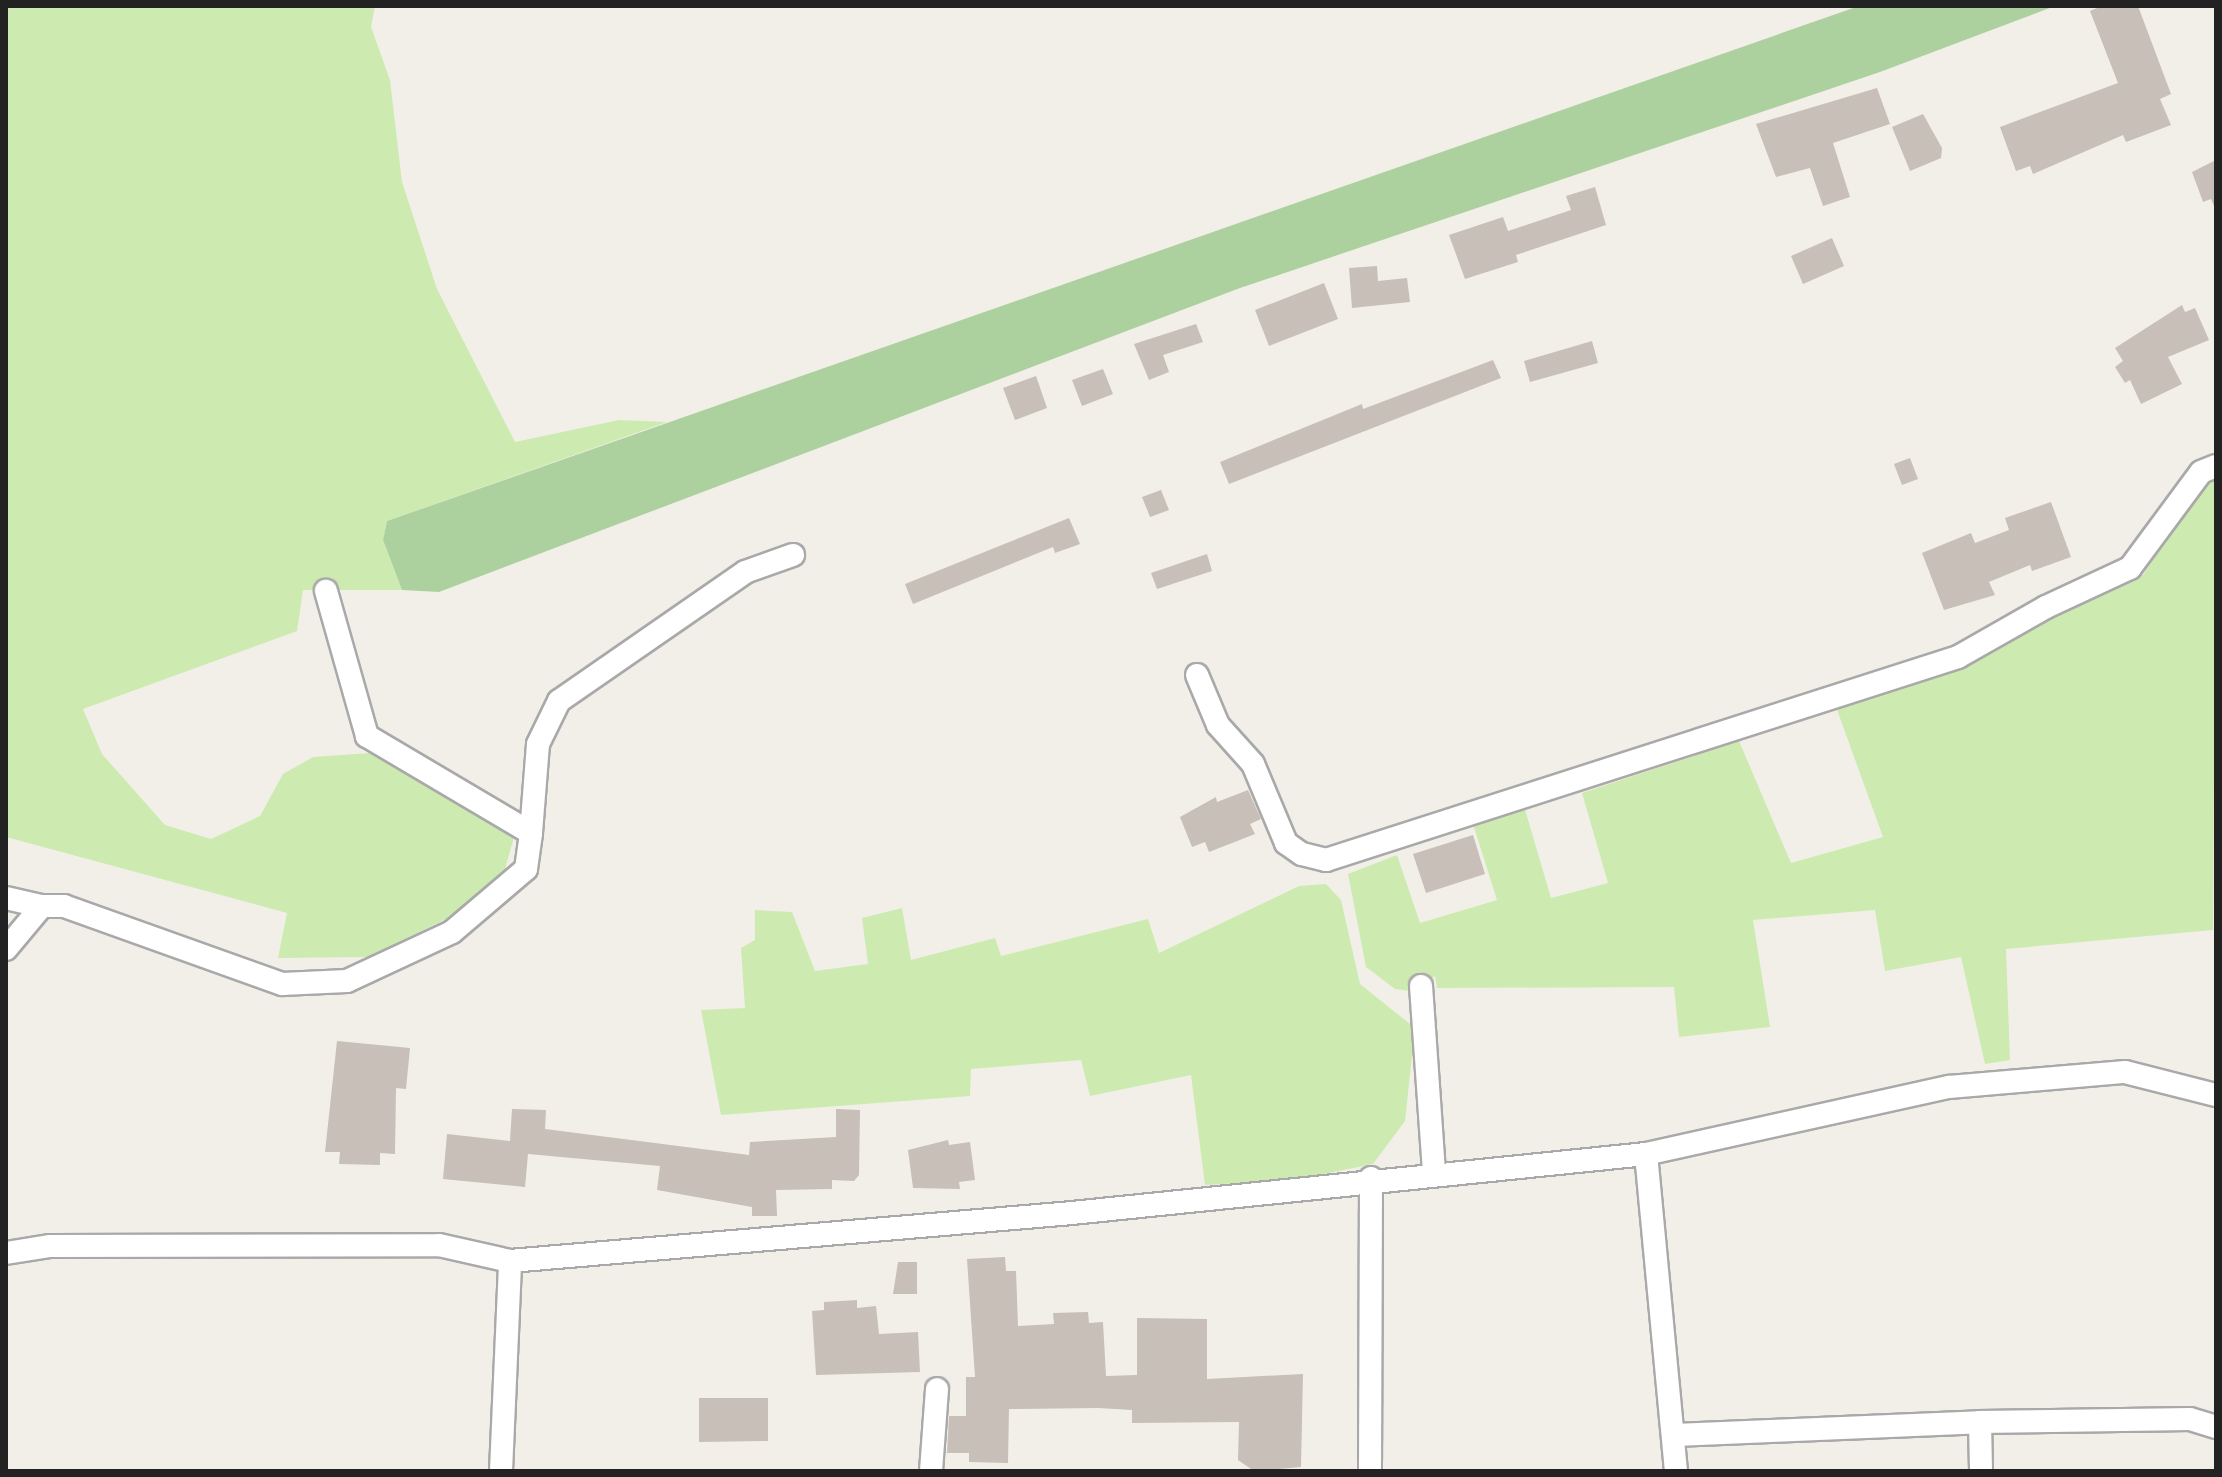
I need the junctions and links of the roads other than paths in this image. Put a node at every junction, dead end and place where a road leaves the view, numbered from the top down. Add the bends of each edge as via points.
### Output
1 (2216, 466) edge
2 (793, 555) dead end
3 (326, 591) dead end
4 (1197, 675) dead end
5 (531, 833) junction
6 (6, 898) edge
7 (42, 906) junction
8 (6, 949) edge
9 (1421, 986) dead end
10 (2216, 1095) edge
11 (1646, 1154) junction
12 (1434, 1172) junction
13 (1371, 1178) junction
14 (6, 1253) edge
15 (510, 1261) junction
16 (937, 1389) dead end
17 (1980, 1422) junction
18 (2216, 1427) edge
19 (1675, 1435) junction
20 (501, 1471) edge
21 (931, 1471) edge
22 (1370, 1471) edge
23 (1676, 1471) edge
24 (1981, 1471) edge

1 - 4 street via 2201,472 2130,568 1958,657 1326,860 1286,843 1253,764 1218,725
2 - 5 street via 745,572 559,701 538,744
3 - 5 street via 367,736
5 - 7 street via 526,869 452,932 347,981 282,984 64,906
6 - 7 street
7 - 8 street
9 - 12 street
10 - 11 street via 2125,1072 2056,1082 1949,1087
11 - 12 street
11 - 19 street
12 - 13 street
13 - 15 street via 1072,1213
13 - 22 street
14 - 15 street via 66,1245 407,1244 439,1245
15 - 20 street
16 - 21 street
17 - 18 street via 2190,1419
17 - 19 street
17 - 24 street
19 - 23 street

